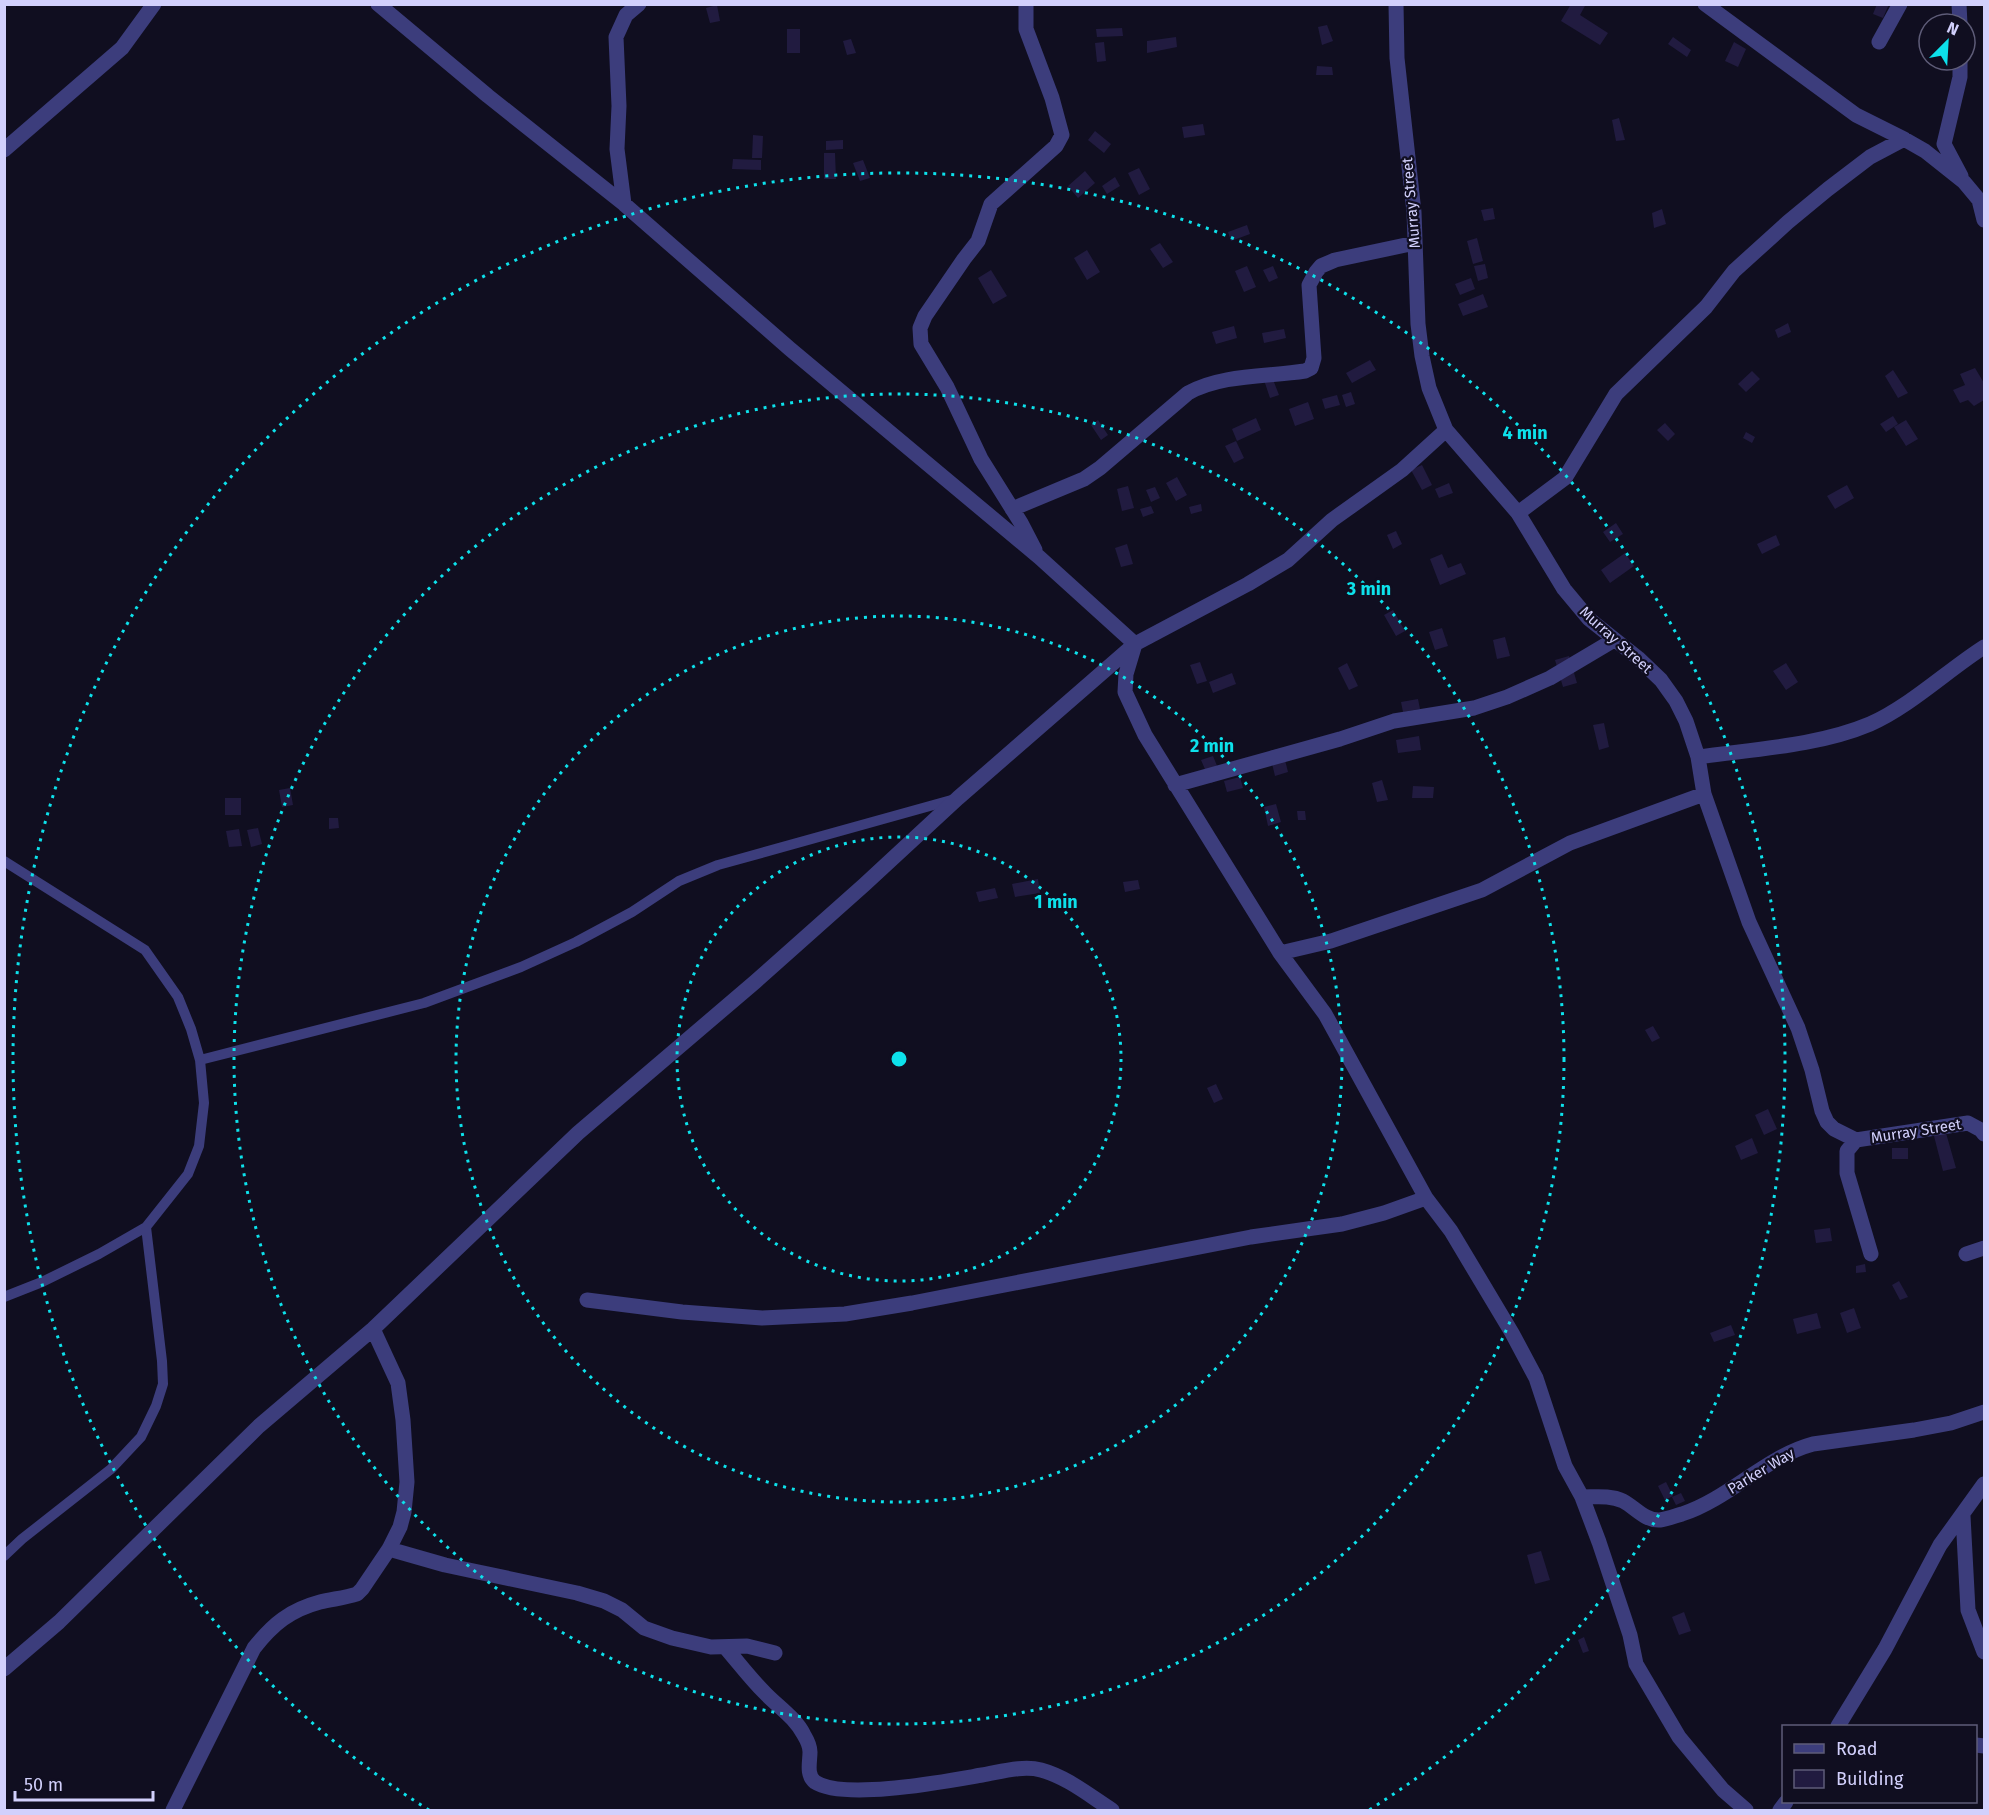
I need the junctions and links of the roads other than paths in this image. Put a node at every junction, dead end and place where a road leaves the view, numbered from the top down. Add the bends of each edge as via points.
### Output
1 (154, 4) edge
2 (378, 4) edge
3 (639, 4) edge
4 (1026, 4) edge
5 (1396, 4) edge
6 (1705, 4) edge
7 (1900, 4) edge
8 (1879, 42) dead end
9 (1960, 72) edge
10 (1904, 139) junction
11 (4, 150) edge
12 (1964, 182) junction
13 (624, 204) junction
14 (1984, 220) edge
15 (1416, 243) junction
16 (1446, 430) junction
17 (1012, 509) junction
18 (1518, 513) junction
19 (1039, 557) junction
20 (1614, 640) junction
21 (1135, 644) junction
22 (1984, 647) edge
23 (1698, 757) junction
24 (1175, 785) junction
25 (1704, 794) junction
26 (958, 798) junction
27 (4, 861) edge
28 (1280, 953) junction
29 (200, 1060) junction
30 (1984, 1134) edge
31 (1856, 1140) junction
32 (1426, 1198) junction
33 (146, 1227) junction
34 (1984, 1248) edge
35 (1871, 1254) dead end
36 (1966, 1254) dead end
37 (4, 1297) edge
38 (587, 1300) dead end
39 (373, 1329) junction
40 (1984, 1412) edge
41 (1984, 1484) edge
42 (1582, 1497) junction
43 (1963, 1516) junction
44 (389, 1549) junction
45 (4, 1556) edge
46 (725, 1647) junction
47 (1984, 1652) edge
48 (775, 1653) dead end
49 (4, 1669) edge
50 (1839, 1725) edge
51 (173, 1810) edge
52 (1112, 1810) edge
53 (1746, 1810) edge

1 - 11 street via 122,48
2 - 13 street
3 - 13 street via 626,15 616,37 617,150
4 - 17 street via 1026,29 1062,135 1056,146 991,204 978,242 920,328 921,344
5 - 15 street, Murray Street via 1397,57
6 - 10 street via 1856,115
7 - 8 street
9 - 12 street via 1944,144
10 - 12 street
10 - 18 street via 1862,163 1734,271 1706,307 1616,394 1565,478
12 - 14 street via 1979,200
13 - 19 street
15 - 16 street, Murray Street via 1422,356 1429,388
15 - 17 street via 1321,266 1309,285 1314,358 1305,372 1200,386 1100,468
16 - 18 street, Murray Street
16 - 21 street via 1288,560
17 - 19 street
18 - 20 street, Murray Street via 1564,589 1589,619
19 - 21 street
20 - 23 street, Murray Street via 1661,680 1686,721
20 - 24 street via 1550,678 1474,708 1394,721
21 - 24 street via 1125,692 1144,735
21 - 26 street
22 - 23 street via 1872,723 1818,740
23 - 25 street, Murray Street
24 - 28 street
25 - 28 street via 1570,843 1482,890 1331,941
25 - 31 street, Murray Street via 1749,922 1798,1028 1827,1122
26 - 29 lane via 718,865 679,881 576,942 424,1003
26 - 39 street via 755,982 578,1133
27 - 29 lane via 145,950 178,998
28 - 32 street via 1325,1014
29 - 33 lane via 204,1103 200,1146 188,1174
30 - 31 street, Murray Street via 1968,1123
31 - 35 street via 1847,1151 1846,1173
32 - 38 street via 1342,1224 1251,1237 845,1314 762,1318
32 - 42 street via 1456,1240 1536,1378 1565,1466
33 - 37 lane via 99,1254
33 - 45 lane via 162,1361 163,1384 156,1406 141,1437 111,1469
34 - 36 street
39 - 44 street via 398,1383 406,1453 404,1512
39 - 49 street via 259,1426 59,1622
40 - 42 street, Parker Way via 1951,1423 1799,1448 1707,1503 1666,1519 1651,1519 1622,1500
41 - 43 street
42 - 53 street via 1630,1635 1636,1664 1679,1737 1723,1790
43 - 47 street via 1968,1610
43 - 50 street via 1940,1545 1885,1649
44 - 46 street via 577,1593 622,1610 658,1634
44 - 51 street via 357,1594 303,1608 281,1619 267,1632 249,1658
46 - 48 street via 747,1646
46 - 52 street via 804,1734 810,1750 809,1772 812,1780 822,1785 888,1788 1039,1769 1058,1776

